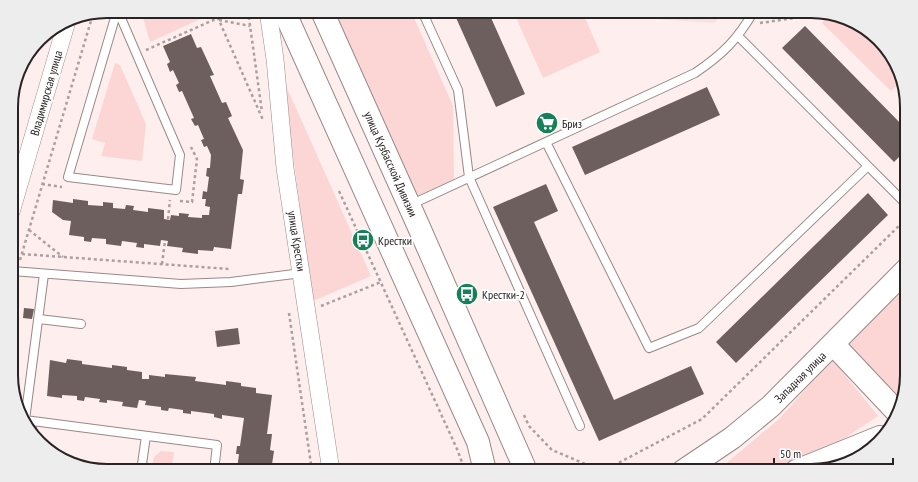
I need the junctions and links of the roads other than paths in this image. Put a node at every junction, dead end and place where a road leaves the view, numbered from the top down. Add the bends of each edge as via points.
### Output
1 (115, 18) edge
2 (120, 18) edge
3 (269, 18) edge
4 (287, 18) edge
5 (325, 18) edge
6 (425, 18) edge
7 (750, 18) edge
8 (64, 29) edge
9 (738, 36) junction
10 (546, 142) junction
11 (868, 166) junction
12 (469, 177) junction
13 (18, 191) edge
14 (900, 199) edge
15 (409, 205) junction
16 (18, 272) edge
17 (302, 273) junction
18 (44, 274) junction
19 (900, 276) edge
20 (38, 318) junction
21 (81, 324) dead end
22 (833, 344) junction
23 (893, 408) edge
24 (27, 413) edge
25 (32, 421) edge
26 (580, 426) dead end
27 (146, 436) junction
28 (872, 440) edge
29 (142, 464) edge
30 (215, 464) edge
31 (331, 464) edge
32 (483, 464) edge
33 (523, 464) edge
34 (693, 464) edge
35 (813, 464) edge

1 - 2 lane via 68,177 176,190 180,155
3 - 17 street, улица Крестки via 285,168
4 - 32 street via 478,442
5 - 15 street, улица Кузбасской Дивизии
6 - 12 lane via 458,90
7 - 9 lane
8 - 13 street, Владимирская улица
9 - 10 lane via 716,59 695,73
9 - 11 lane
10 - 11 lane via 649,348 699,328
10 - 12 lane
11 - 14 lane
12 - 15 lane
12 - 26 lane
15 - 33 street, улица Кузбасской Дивизии
16 - 18 lane
17 - 18 lane via 231,282 181,284
17 - 31 street, улица Крестки
18 - 20 lane
19 - 22 street, Западная улица
20 - 21 lane
20 - 24 lane
22 - 23 street
22 - 34 street, Западная улица via 771,406 732,438
25 - 27 lane
27 - 29 lane
27 - 30 lane via 218,445
28 - 35 street

